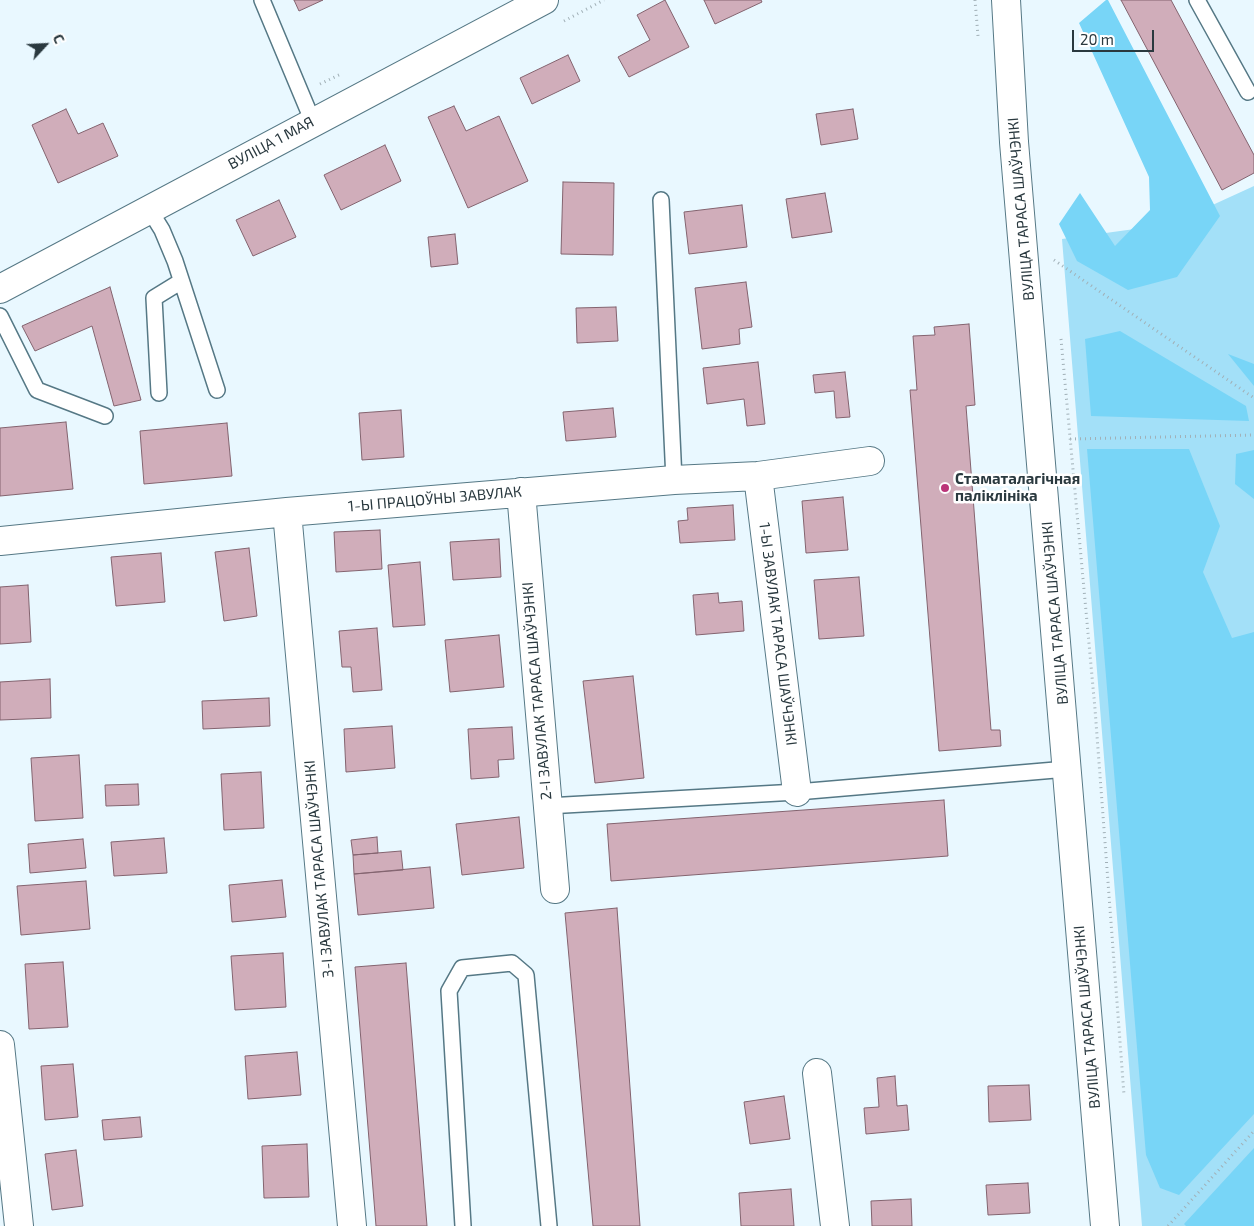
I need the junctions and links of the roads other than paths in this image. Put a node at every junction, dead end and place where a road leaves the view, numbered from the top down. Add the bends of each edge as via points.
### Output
1 (262, 0) edge
2 (544, 0) edge
3 (1006, 0) edge
4 (1197, 0) edge
5 (1248, 92) dead end
6 (313, 122) junction
7 (661, 200) dead end
8 (149, 208) junction
9 (180, 282) junction
10 (0, 289) edge
11 (0, 316) edge
12 (217, 390) dead end
13 (159, 393) dead end
14 (105, 416) dead end
15 (870, 461) dead end
16 (758, 476) junction
17 (674, 480) junction
18 (521, 492) junction
19 (287, 512) junction
20 (0, 541) edge
21 (1067, 769) junction
22 (797, 792) junction
23 (547, 806) junction
24 (555, 889) dead end
25 (0, 1046) edge
26 (817, 1073) dead end
27 (19, 1226) edge
28 (352, 1226) edge
29 (463, 1226) edge
30 (550, 1226) edge
31 (835, 1226) edge
32 (1104, 1226) edge

1 - 6 lane
2 - 6 street, ВУЛІЦА 1 МАЯ
3 - 21 street, ВУЛІЦА ТАРАСА ШАЎЧЭНКІ via 1014,142
4 - 5 lane
6 - 8 street, ВУЛІЦА 1 МАЯ
7 - 17 lane
8 - 9 lane via 175,261
8 - 10 street, ВУЛІЦА 1 МАЯ
9 - 12 lane
9 - 13 lane via 154,298
11 - 14 lane via 37,390
15 - 16 street, 1-Ы ПРАЦОЎНЫ ЗАВУЛАК
16 - 17 street, 1-Ы ПРАЦОЎНЫ ЗАВУЛАК
16 - 22 street, 1-Ы ЗАВУЛАК ТАРАСА ШАЎЧЭНКІ
17 - 18 street, 1-Ы ПРАЦОЎНЫ ЗАВУЛАК
18 - 19 street, 1-Ы ПРАЦОЎНЫ ЗАВУЛАК
18 - 23 street, 2-І ЗАВУЛАК ТАРАСА ШАЎЧЭНКІ
19 - 20 street, 1-Ы ПРАЦОЎНЫ ЗАВУЛАК
19 - 28 street, 3-І ЗАВУЛАК ТАРАСА ШАЎЧЭНКІ
21 - 22 lane
21 - 32 street, ВУЛІЦА ТАРАСА ШАЎЧЭНКІ
22 - 23 lane
23 - 24 street, 2-І ЗАВУЛАК ТАРАСА ШАЎЧЭНКІ
25 - 27 street
26 - 31 street
29 - 30 lane via 449,991 462,968 512,963 526,975

